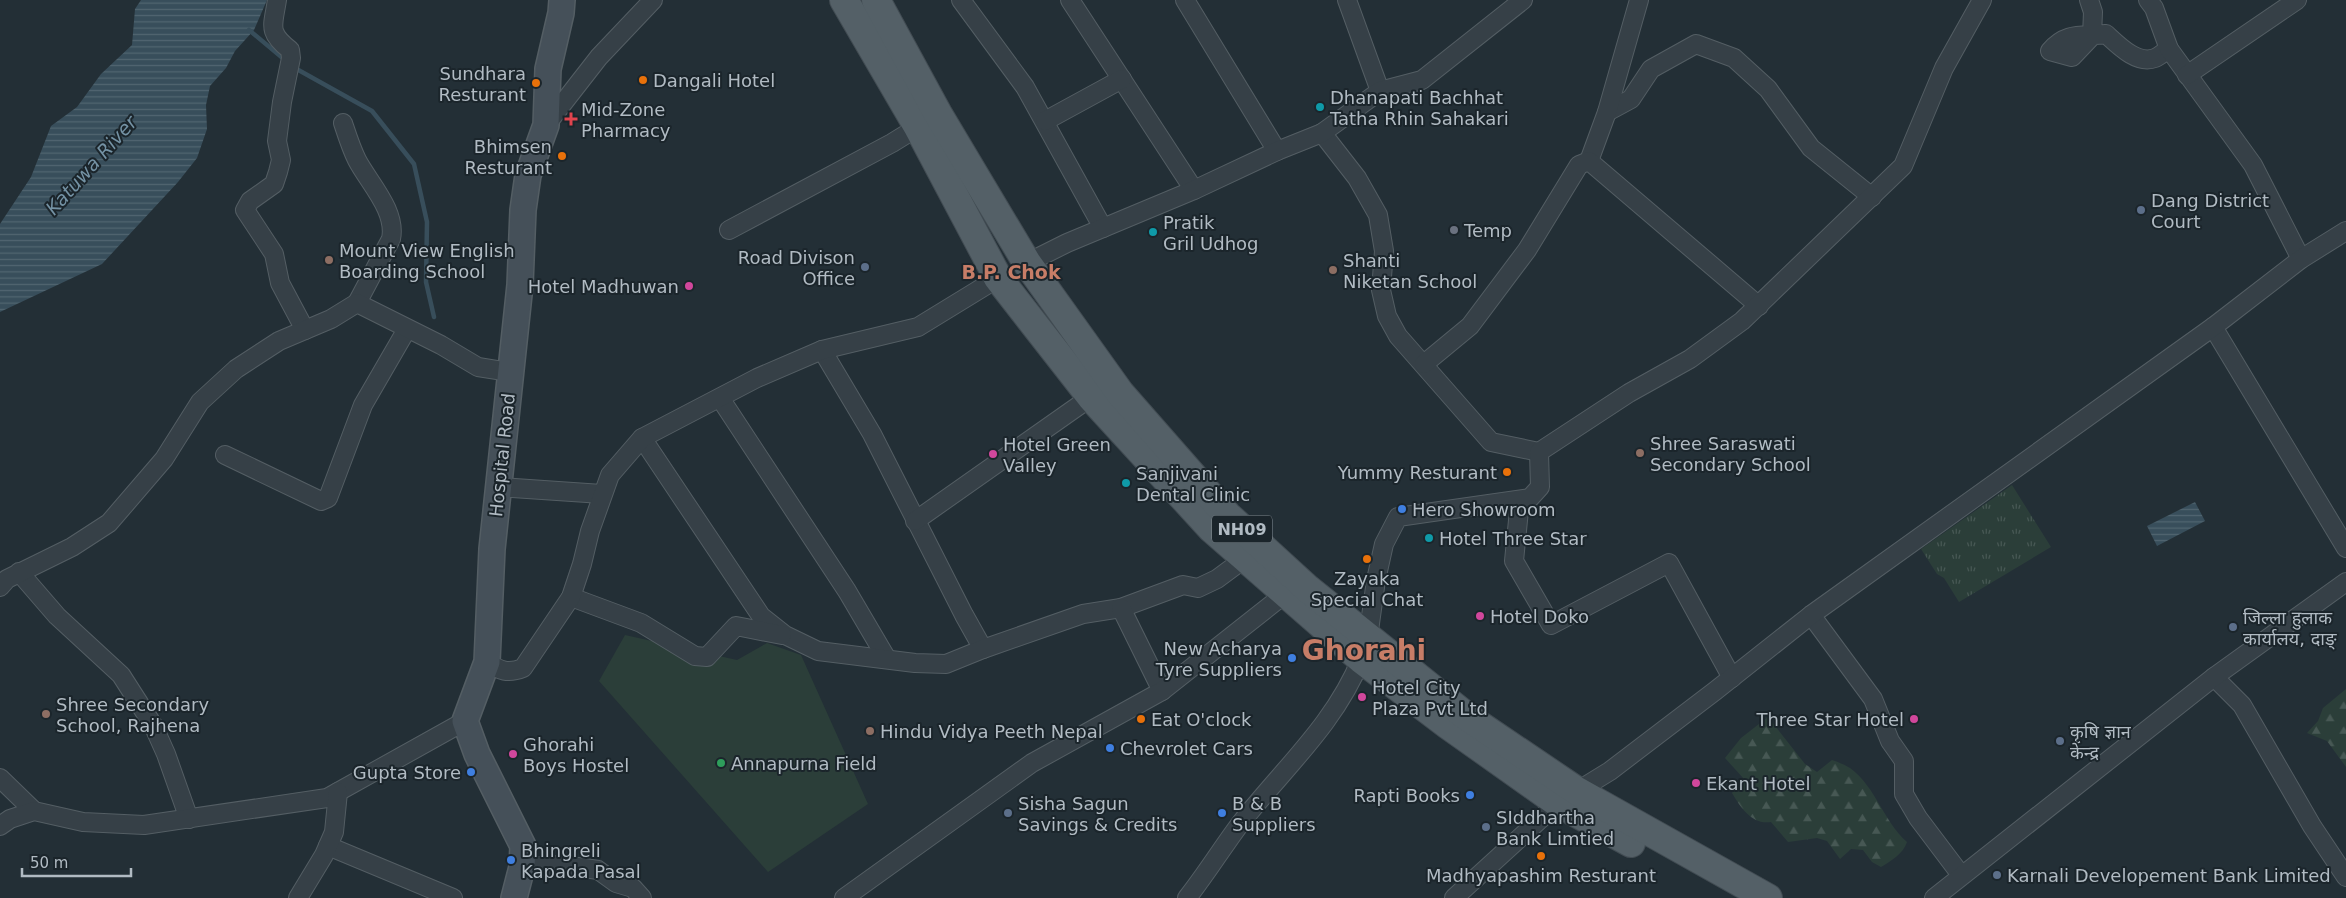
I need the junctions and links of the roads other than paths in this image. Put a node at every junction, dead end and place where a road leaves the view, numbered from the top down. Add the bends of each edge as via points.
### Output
1 (276, 0) edge
2 (562, 0) edge
3 (653, 0) edge
4 (844, 0) edge
5 (876, 0) edge
6 (961, 0) edge
7 (1070, 0) edge
8 (1184, 0) edge
9 (1347, 0) edge
10 (1638, 0) edge
11 (1982, 0) edge
12 (2089, 0) edge
13 (2297, 0) edge
14 (1514, 2) edge
15 (2154, 3) edge
16 (2169, 49) junction
17 (2187, 75) junction
18 (1122, 79) junction
19 (1380, 91) junction
20 (1607, 112) junction
21 (928, 120) junction
22 (1045, 122) junction
23 (343, 123) dead end
24 (546, 125) junction
25 (1322, 134) junction
26 (1276, 150) junction
27 (1589, 161) junction
28 (1194, 190) junction
29 (1872, 197) junction
30 (1103, 228) junction
31 (729, 230) dead end
32 (2346, 231) edge
33 (2301, 259) junction
34 (1027, 263) junction
35 (999, 279) junction
36 (357, 303) junction
37 (1759, 306) junction
38 (2213, 327) junction
39 (407, 329) junction
40 (305, 330) junction
41 (822, 350) junction
42 (1424, 364) junction
43 (510, 372) junction
44 (1091, 397) junction
45 (720, 398) junction
46 (642, 438) junction
47 (1539, 452) junction
48 (226, 455) dead end
49 (499, 487) junction
50 (602, 494) junction
51 (1520, 500) junction
52 (915, 521) junction
53 (2346, 548) edge
54 (1244, 559) junction
55 (6, 577) edge
56 (2346, 582) edge
57 (1284, 594) junction
58 (570, 596) junction
59 (1121, 608) junction
60 (1811, 614) junction
61 (785, 635) junction
62 (983, 648) junction
63 (1364, 648) junction
64 (887, 659) junction
65 (487, 662) junction
66 (2214, 677) junction
67 (1732, 678) junction
68 (1162, 691) junction
69 (465, 721) junction
70 (0, 778) edge
71 (333, 795) junction
72 (1568, 797) junction
73 (34, 811) junction
74 (189, 819) junction
75 (0, 826) edge
76 (326, 850) junction
77 (522, 867) junction
78 (1961, 875) junction
79 (2346, 877) edge
80 (298, 898) edge
81 (453, 898) edge
82 (514, 898) edge
83 (642, 898) edge
84 (844, 898) edge
85 (1187, 898) edge
86 (1454, 898) edge
87 (1731, 898) edge
88 (1768, 898) edge
89 (1934, 898) edge

1 - 40 street via 273,31 276,39 290,50 291,58 277,141 281,160 274,184 250,201 245,210 274,254 280,283
2 - 24 street, Hospital Road via 548,69
3 - 24 street via 599,57
4 - 21 main road, NH09
5 - 21 main road, NH09
6 - 22 street via 1025,87
7 - 18 street
8 - 26 street
9 - 19 street
10 - 20 street
11 - 29 street via 1944,68 1903,166
12 - 16 street via 2092,36 2106,34 2125,51 2140,57 2154,58
13 - 17 street
14 - 19 street via 1422,80
15 - 16 street
16 - 17 street
17 - 33 street via 2253,165
18 - 22 street
18 - 28 street
19 - 25 street
20 - 27 street
20 - 29 street via 1631,100 1651,69 1696,44 1734,58 1768,89 1810,148
21 - 31 street via 892,143
21 - 34 main road, NH09
21 - 35 main road, NH09
22 - 30 street
23 - 36 street via 356,158 382,201 393,230
24 - 43 street, Hospital Road via 528,175
25 - 26 street
25 - 42 street via 1357,178 1378,215 1384,251 1380,290 1387,316 1398,336
26 - 28 street
27 - 37 street
27 - 42 street via 1578,165 1527,250 1470,326
28 - 30 street
29 - 37 street
30 - 34 street
32 - 33 street
33 - 38 street
34 - 35 main road
34 - 63 main road, NH09 via 1120,393 1227,515 1308,589
35 - 41 street via 918,328
35 - 44 main road, NH09
36 - 39 street
36 - 40 street
37 - 47 street via 1690,359 1629,393
38 - 53 street
38 - 60 street
39 - 43 street via 478,367
39 - 48 street via 364,405 328,498 321,501
40 - 55 street via 280,341 236,369 200,402 164,459 109,523 72,546
41 - 45 street
41 - 52 street via 872,434
42 - 47 street via 1492,442
43 - 49 street, Hospital Road
44 - 52 street
44 - 54 main road, NH09 via 1212,529
45 - 46 street
45 - 64 street via 847,590
46 - 50 street via 610,475
46 - 61 street via 762,616
47 - 51 street via 1540,488 1530,498
49 - 50 street
49 - 65 street, Hospital Road via 492,549
50 - 58 street
51 - 63 street via 1398,517 1384,544
51 - 67 street via 1514,561 1551,625 1669,563
52 - 62 street
54 - 57 main road, NH09
54 - 59 street via 1217,579 1198,588 1183,585
55 - 74 street via 58,616 121,675 153,725
56 - 66 street
57 - 63 main road, NH09
57 - 68 street
58 - 61 street via 641,623 695,656 707,657 736,626
58 - 65 street via 523,668 512,673 500,671
59 - 62 street via 1083,614
59 - 68 street
60 - 67 street
60 - 78 street via 1873,699 1890,741 1904,761 1904,794
61 - 64 street via 818,651
62 - 64 street via 946,664
63 - 72 main road, NH09 via 1448,725
63 - 85 street via 1351,684 1308,746 1240,824
65 - 69 street, Hospital Road
66 - 78 street
66 - 79 street via 2242,705 2312,826
67 - 72 street via 1610,771
68 - 84 street via 1032,763
69 - 71 street
69 - 77 street via 477,754 523,846
70 - 73 street
71 - 74 street
71 - 76 street via 334,832
72 - 86 street
72 - 87 main road, NH09
72 - 88 main road, NH09
73 - 74 street via 100,823 144,825
73 - 75 street
76 - 80 street
76 - 81 street
77 - 82 street
77 - 83 street via 564,865 598,870 616,883 633,888
78 - 89 street

